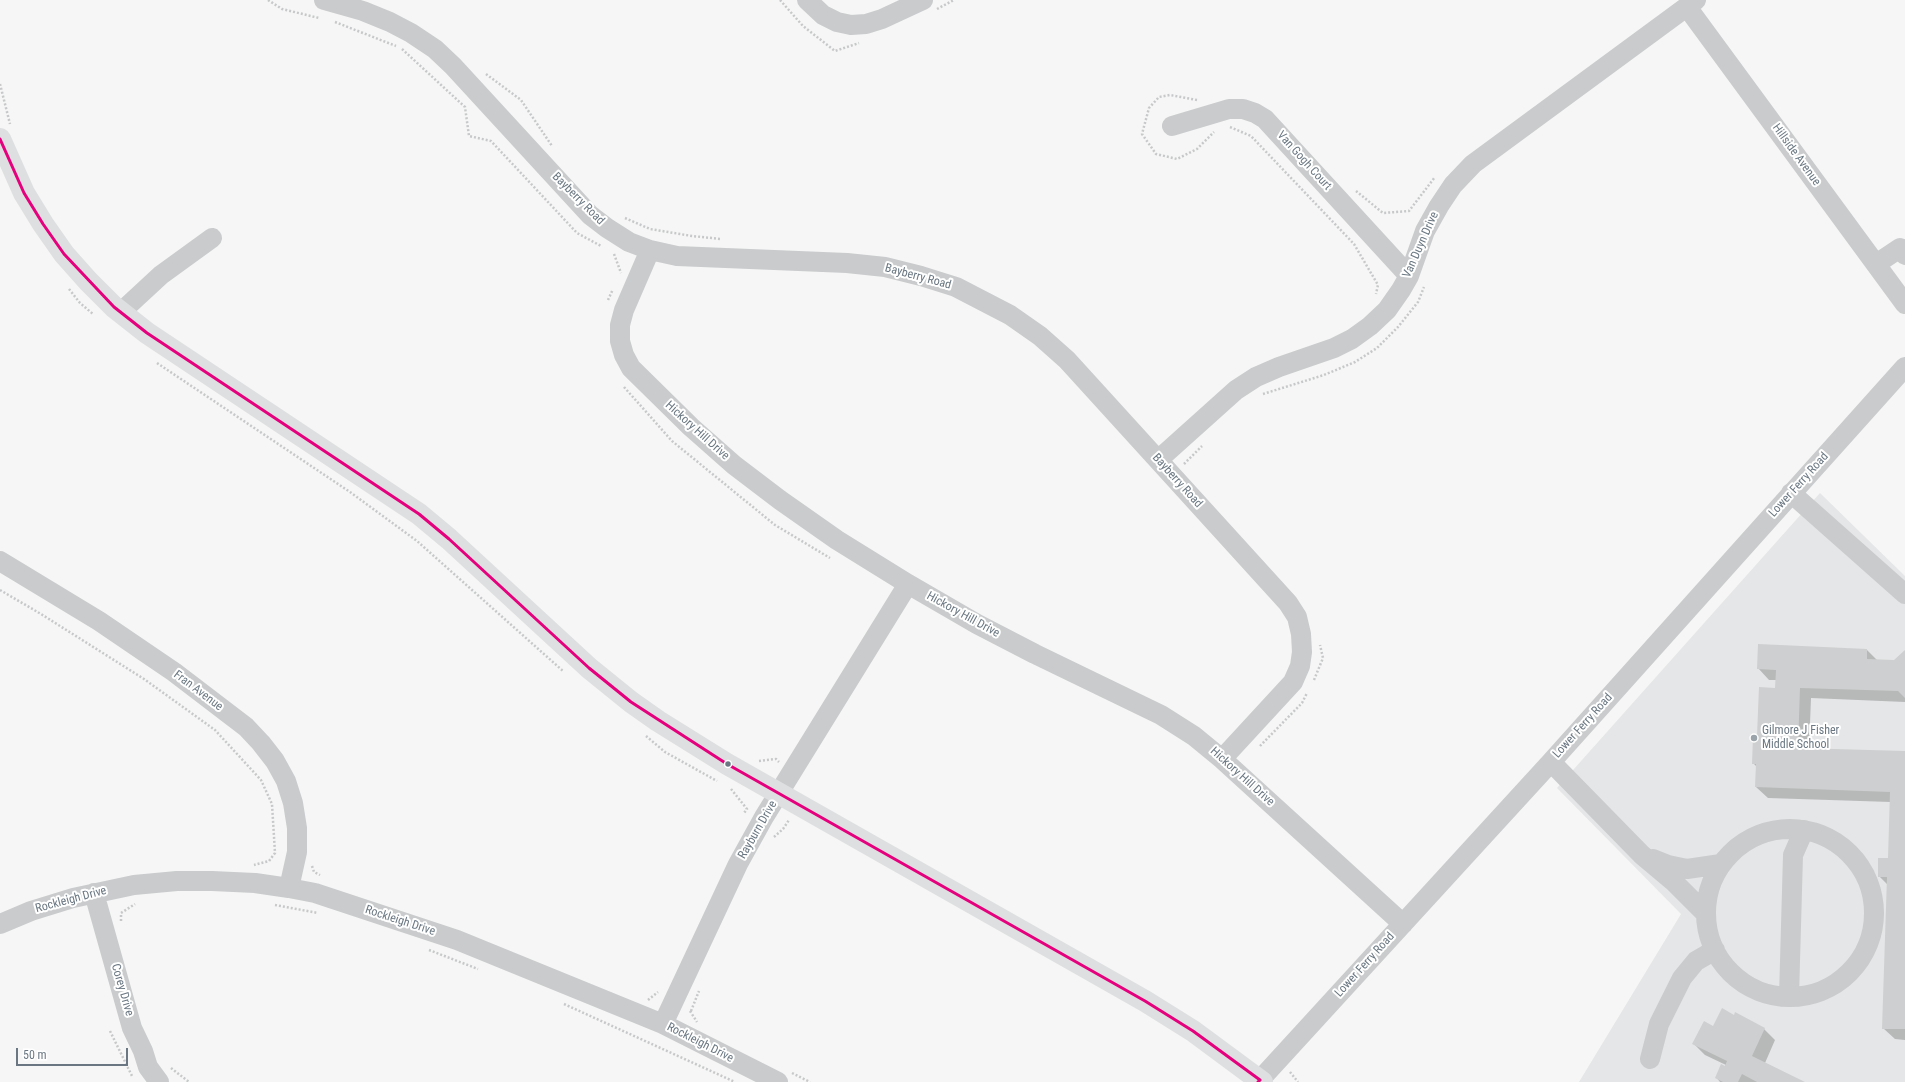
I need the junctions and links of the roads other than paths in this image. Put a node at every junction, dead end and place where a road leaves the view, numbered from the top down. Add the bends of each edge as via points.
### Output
1 (807, 0) edge
2 (923, 0) edge
3 (1691, 3) edge
4 (323, 9) edge
5 (1172, 126) dead end
6 (0, 139) edge
7 (212, 238) dead end
8 (650, 250) junction
9 (1905, 256) edge
10 (1876, 264) junction
11 (1417, 281) junction
12 (1905, 304) edge
13 (121, 312) junction
14 (1905, 367) edge
15 (1158, 460) junction
16 (1791, 494) junction
17 (0, 561) edge
18 (908, 584) junction
19 (1905, 594) edge
20 (1222, 759) junction
21 (1551, 762) junction
22 (779, 793) junction
23 (1804, 830) junction
24 (1642, 855) junction
25 (1721, 864) junction
26 (289, 888) junction
27 (94, 892) junction
28 (1706, 914) junction
29 (0, 924) edge
30 (1403, 924) junction
31 (1715, 950) junction
32 (1790, 997) junction
33 (663, 1024) junction
34 (1650, 1058) dead end
35 (1260, 1081) edge
36 (159, 1082) edge
37 (778, 1082) edge

1 - 2 street via 823,15 837,22 852,25 882,19
3 - 10 street, Hillside Avenue
3 - 11 street, Van Duyn Drive via 1473,164 1453,185 1425,231
4 - 8 street, Bayberry Road via 364,11 411,33 435,50 453,66 590,215 629,242
5 - 11 street, Van Gogh Court via 1229,109 1243,109 1265,119
6 - 13 main road via 24,193 43,224 64,254
7 - 13 street via 161,275
8 - 15 street, Bayberry Road via 677,256 885,267 956,288 1010,315 1040,336 1067,360
8 - 18 street, Hickory Hill Drive via 620,325 622,348 631,368 734,465 837,540
9 - 10 street via 1900,248
10 - 12 street, Hillside Avenue
11 - 15 street, Van Duyn Drive via 1370,326 1352,339 1334,348 1278,367 1236,390
13 - 22 main road via 147,333 418,514 449,539 589,668 631,702 727,764
14 - 16 street, Lower Ferry Road
15 - 20 street, Bayberry Road via 1288,603 1301,634 1300,666 1293,682
16 - 19 street
16 - 21 street, Lower Ferry Road
17 - 26 street, Fran Avenue via 99,621 174,672 246,727 262,743 275,761 293,803 297,852
18 - 20 street, Hickory Hill Drive via 977,624 1161,715 1194,736
18 - 22 street, Rayburn Drive
20 - 30 street, Hickory Hill Drive
21 - 24 street
21 - 30 street, Lower Ferry Road
22 - 33 street, Rayburn Drive via 738,864
22 - 35 main road via 1145,1001 1193,1031
23 - 25 street via 1781,829 1758,835 1737,847
23 - 32 street via 1793,855
23 - 32 street via 1828,838 1848,852 1864,872 1872,896 1874,921 1868,945 1851,971 1837,983 1814,994
24 - 25 street via 1668,866 1687,869
24 - 28 street
25 - 28 street via 1710,888
26 - 27 street, Rockleigh Drive via 255,883 177,881
26 - 33 street, Rockleigh Drive via 315,893 458,940
27 - 29 street, Rockleigh Drive via 31,911
27 - 36 street, Corey Drive via 132,1028 148,1067
28 - 31 street via 1708,932
30 - 35 street, Lower Ferry Road
31 - 32 street via 1725,966 1754,989 1771,995
31 - 34 street via 1696,961 1682,978 1659,1024
33 - 37 street, Rockleigh Drive

